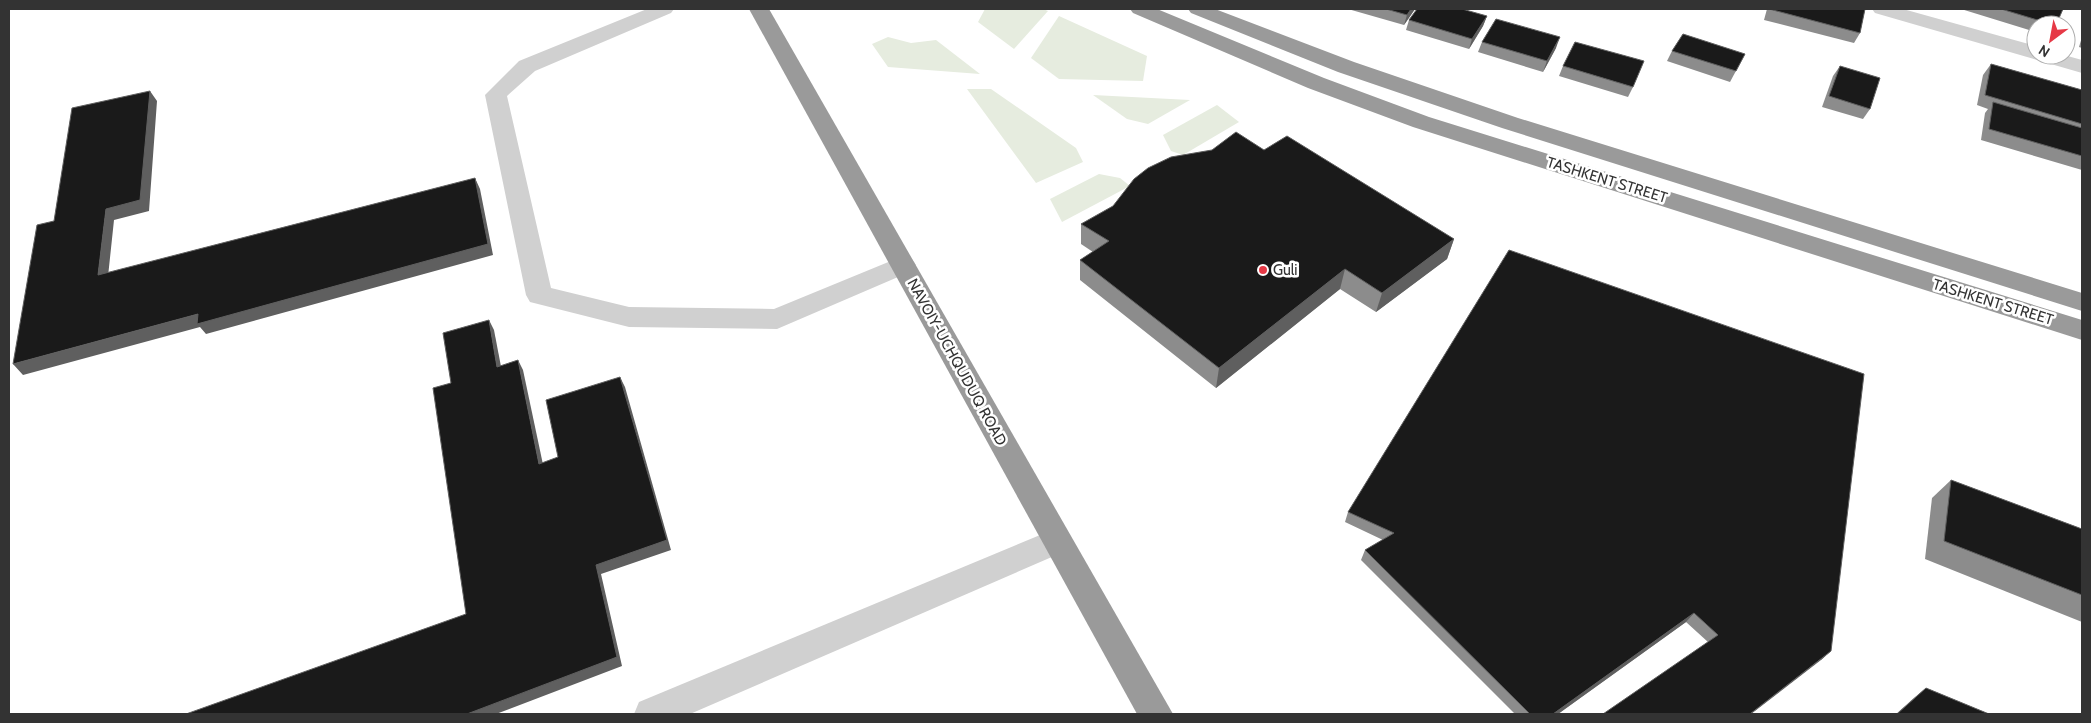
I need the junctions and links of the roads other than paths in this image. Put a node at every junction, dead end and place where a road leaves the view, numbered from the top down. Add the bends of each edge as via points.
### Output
1 (664, 9) edge
2 (759, 9) edge
3 (1140, 9) edge
4 (1198, 9) edge
5 (1882, 9) edge
6 (2026, 50) edge
7 (904, 265) junction
8 (2082, 302) edge
9 (2082, 330) edge
10 (1057, 541) junction
11 (651, 714) edge
12 (1156, 714) edge

1 - 7 street via 527,66 496,94 540,295 629,317 777,319
2 - 7 highway, NAVOIY-UCHQUDUQ ROAD
3 - 9 highway, TASHKENT STREET via 1316,83 1421,122
4 - 8 highway, TASHKENT STREET via 1346,67 1510,123
5 - 6 street
7 - 10 highway, NAVOIY-UCHQUDUQ ROAD
10 - 11 street
10 - 12 highway, NAVOIY-UCHQUDUQ ROAD

